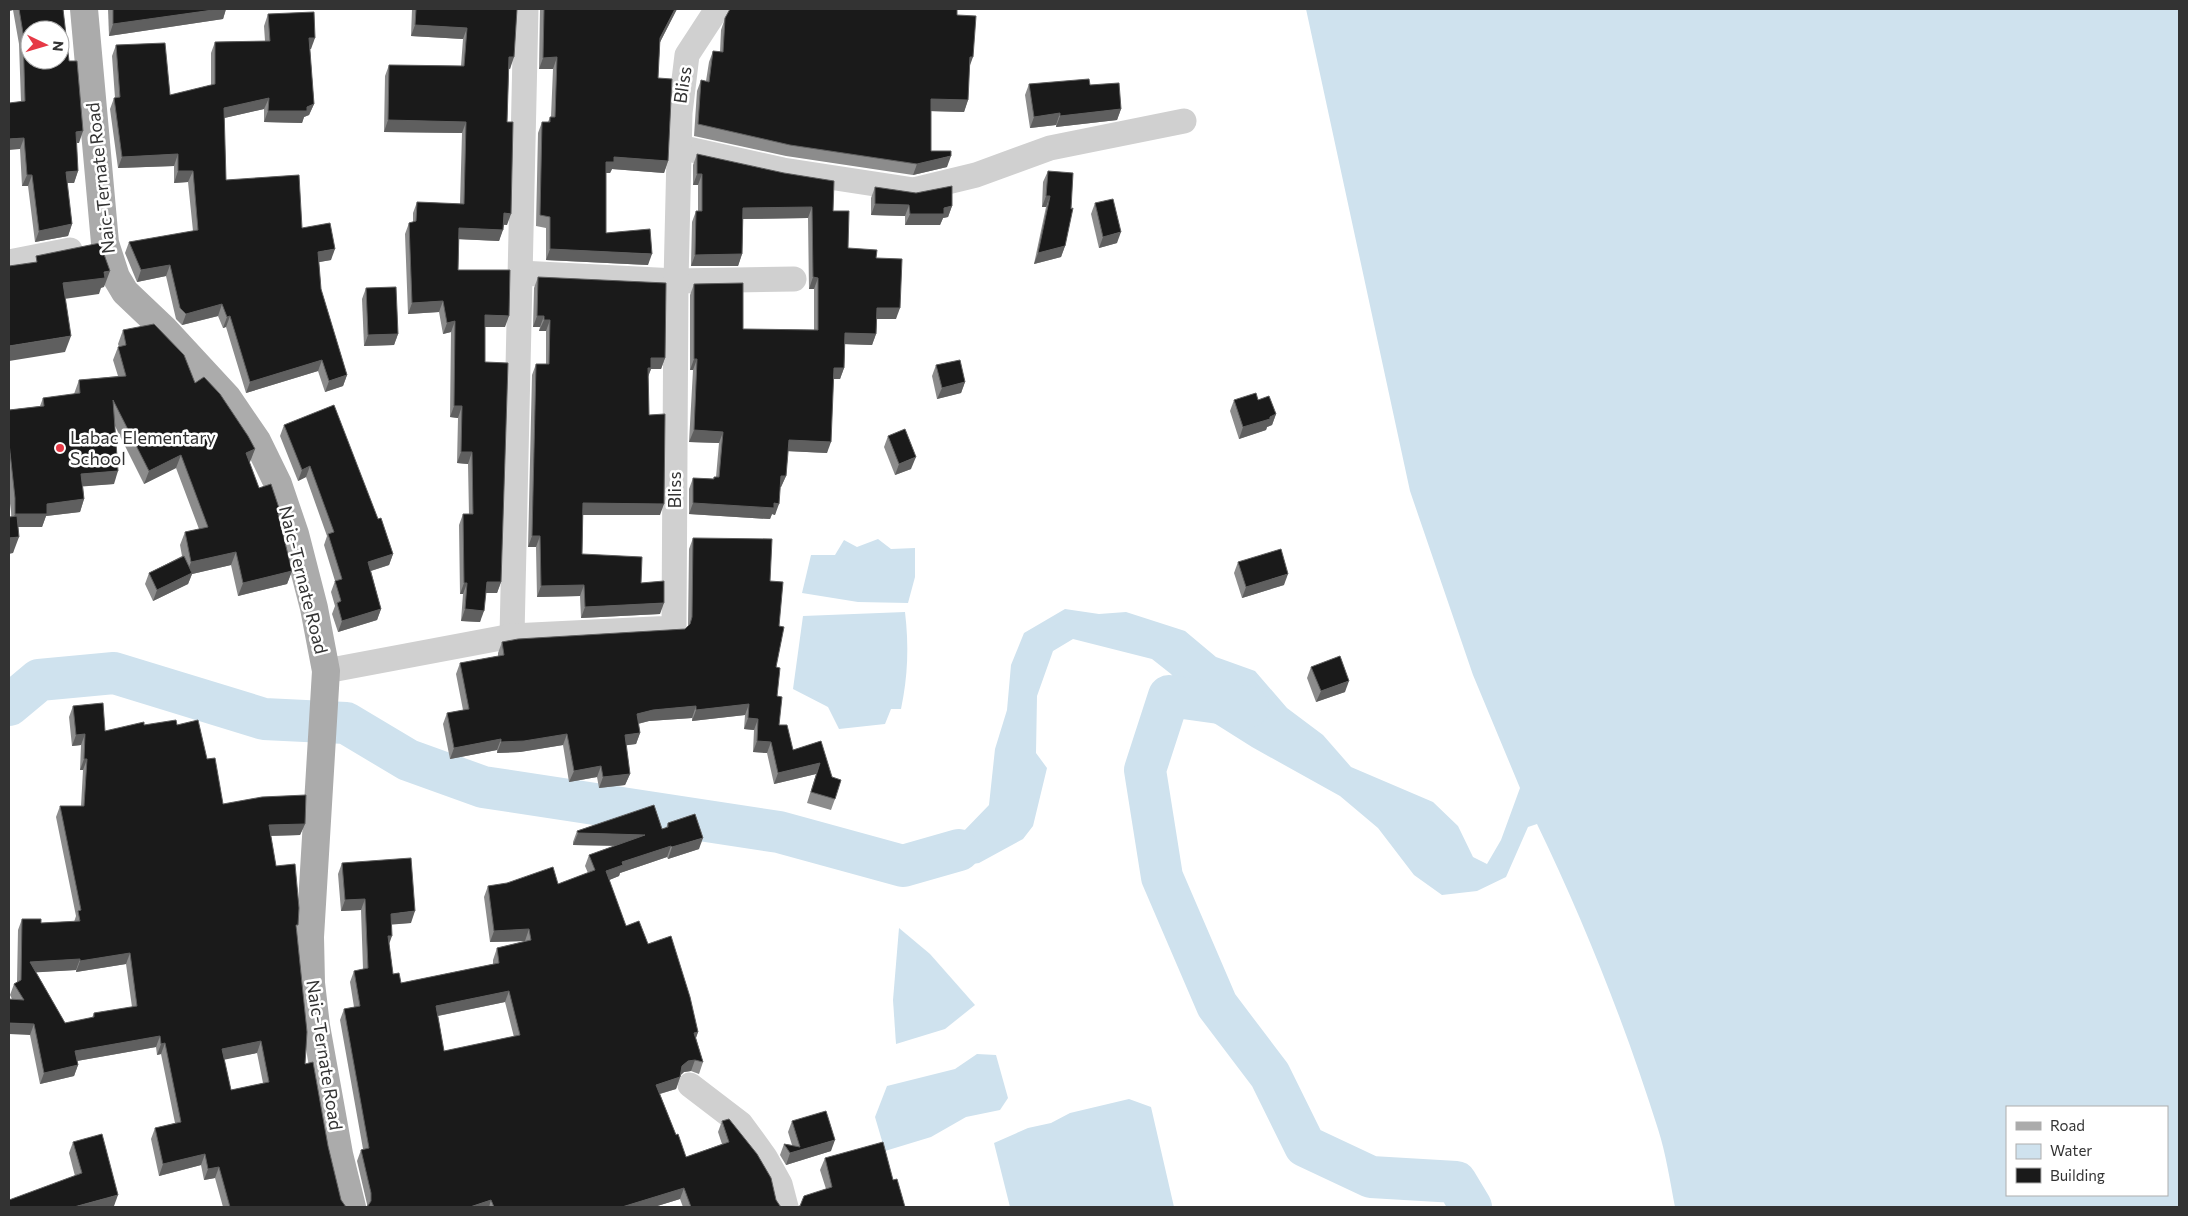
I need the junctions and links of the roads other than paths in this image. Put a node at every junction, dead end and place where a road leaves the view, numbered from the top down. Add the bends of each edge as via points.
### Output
1 (84, 9) edge
2 (526, 9) edge
3 (718, 9) edge
4 (1184, 121) dead end
5 (679, 147) junction
6 (105, 243) junction
7 (9, 262) edge
8 (520, 273) junction
9 (794, 279) dead end
10 (676, 281) junction
11 (512, 636) junction
12 (326, 671) junction
13 (690, 1085) dead end
14 (352, 1207) edge
15 (786, 1207) edge

1 - 6 main road, Naic-Ternate Road
2 - 8 street
3 - 5 street, Bliss via 687,55
4 - 5 street via 1050,148 976,175 914,190 783,170
5 - 10 street, Bliss
6 - 7 street
6 - 12 main road, Naic-Ternate Road via 116,277 125,292 227,397 257,441 278,484 295,534
8 - 10 street
8 - 11 street
9 - 10 street
10 - 11 street, Bliss via 674,628
11 - 12 street, Bliss
12 - 14 main road, Naic-Ternate Road via 310,937 312,983 316,1026
13 - 15 street via 741,1124 780,1184

